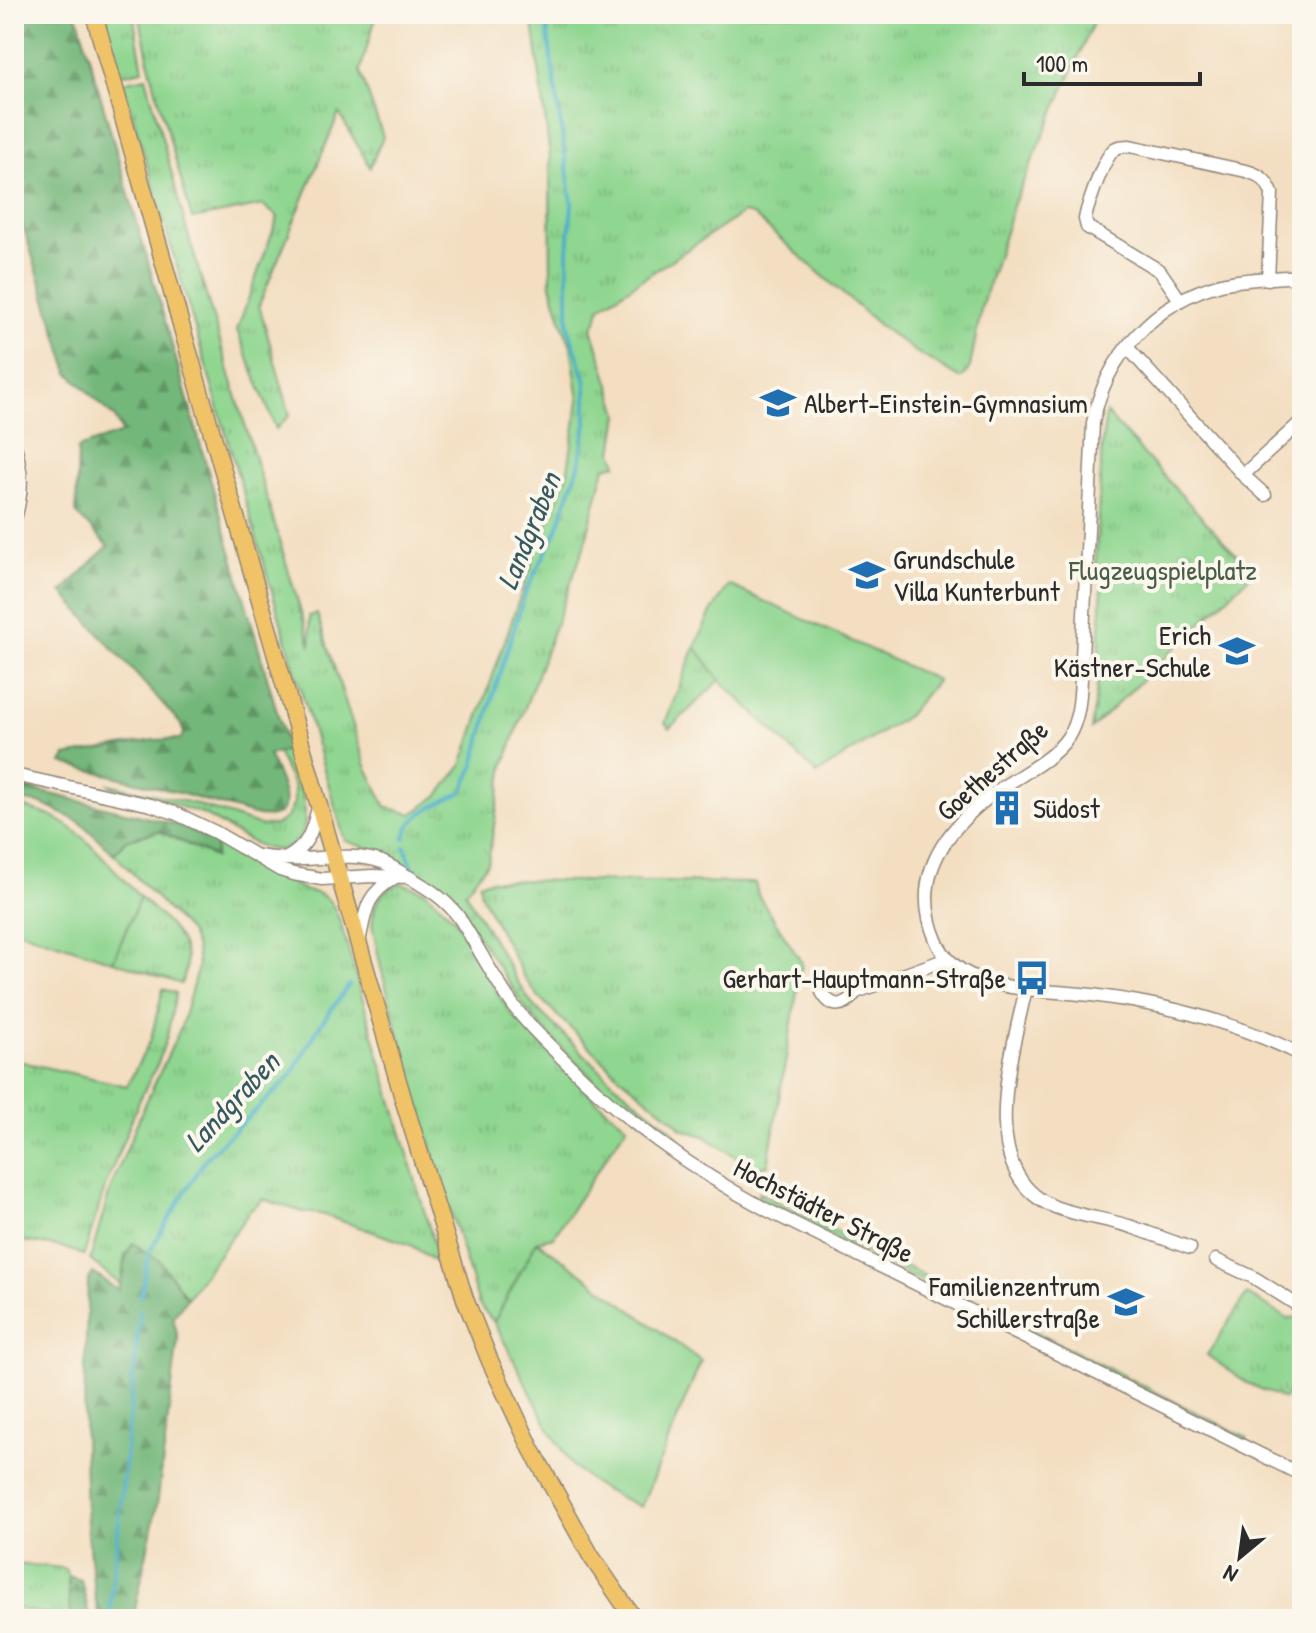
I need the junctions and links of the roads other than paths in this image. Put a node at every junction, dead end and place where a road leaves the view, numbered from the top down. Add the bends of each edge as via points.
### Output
1 (94, 14) edge
2 (1302, 276) edge
3 (1268, 279) junction
4 (1180, 300) junction
5 (1127, 347) junction
6 (1302, 421) edge
7 (14, 442) edge
8 (1243, 475) junction
9 (1265, 495) dead end
10 (14, 523) edge
11 (14, 775) edge
12 (319, 805) junction
13 (258, 856) junction
14 (334, 856) junction
15 (286, 859) junction
16 (409, 877) junction
17 (394, 878) junction
18 (340, 879) junction
19 (359, 942) junction
20 (947, 959) junction
21 (1026, 988) junction
22 (856, 992) dead end
23 (1302, 1055) edge
24 (1190, 1248) dead end
25 (1216, 1260) dead end
26 (1302, 1308) edge
27 (1302, 1475) edge
28 (634, 1619) edge

1 - 12 main road
2 - 3 street, Goethestraße
3 - 4 street, Goethestraße via 1222,284
3 - 4 street via 1272,193 1267,181 1246,171 1120,146 1108,157 1097,184 1087,227 1160,271
4 - 5 street, Goethestraße via 1147,323
5 - 8 street
5 - 20 street, Goethestraße via 1103,388 1093,423 1077,715 1057,749 973,812 938,852 925,898 931,929
6 - 8 street
7 - 10 street via 22,482
8 - 9 street
11 - 13 street via 151,805
12 - 14 main road
12 - 15 street via 304,846
13 - 15 street, Hochstädter Straße
13 - 18 street via 293,874
14 - 15 street, Hochstädter Straße
14 - 16 street, Hochstädter Straße via 379,861
14 - 18 main road
16 - 17 street
16 - 27 street, Hochstädter Straße via 448,904 508,998 546,1042 602,1097 690,1165 767,1210
17 - 18 street
17 - 19 street via 371,896
18 - 19 main road
19 - 28 main road via 447,1244 490,1361 561,1505
20 - 21 street via 986,981
20 - 22 street
21 - 23 street via 1187,1013
21 - 24 street via 1005,1112 1012,1163 1023,1183 1055,1207
25 - 26 street

